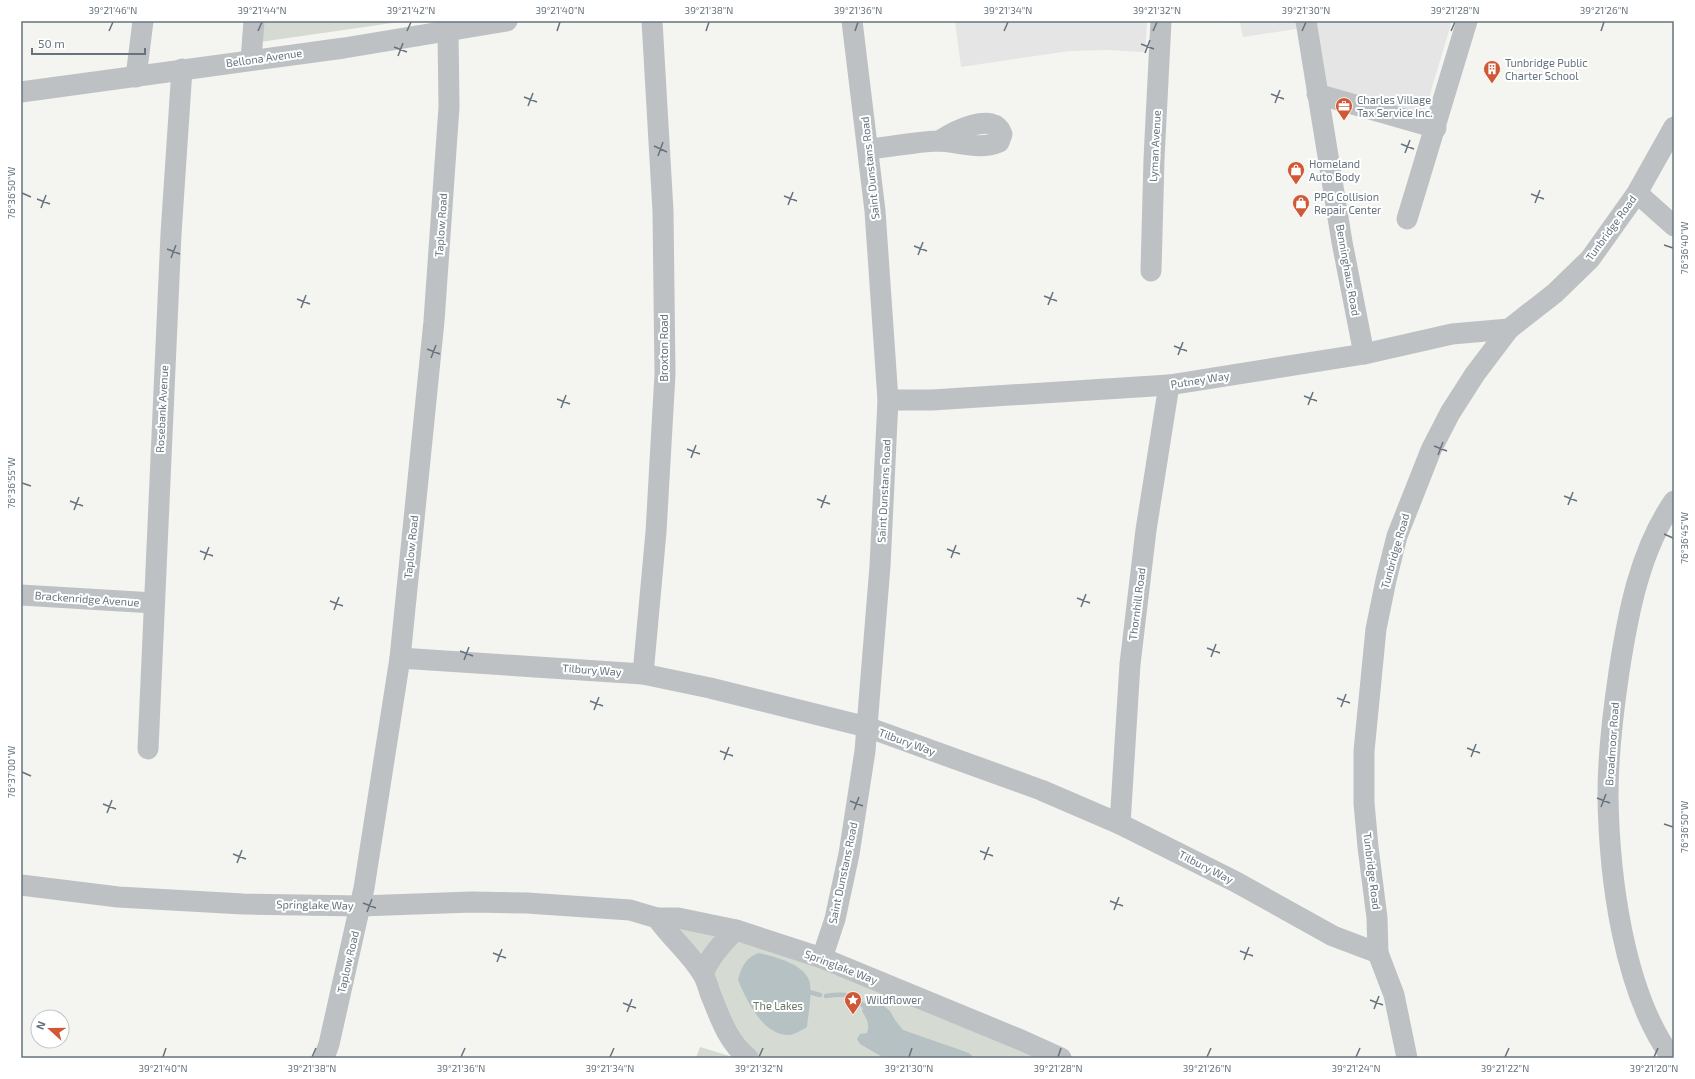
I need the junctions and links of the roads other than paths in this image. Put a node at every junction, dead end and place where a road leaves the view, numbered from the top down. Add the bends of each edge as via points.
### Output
1 (143, 21) edge
2 (254, 21) edge
3 (507, 21) edge
4 (652, 21) edge
5 (852, 21) edge
6 (1161, 21) edge
7 (1306, 21) edge
8 (1467, 21) edge
9 (448, 30) junction
10 (252, 60) junction
11 (182, 70) junction
12 (136, 77) junction
13 (21, 92) edge
14 (1317, 94) junction
15 (1436, 128) junction
16 (1674, 128) edge
17 (939, 141) dead end
18 (869, 150) junction
19 (1637, 193) junction
20 (1407, 219) dead end
21 (1674, 226) edge
22 (1151, 271) dead end
23 (1509, 329) junction
24 (1364, 354) junction
25 (1168, 385) junction
26 (888, 400) junction
27 (1674, 501) edge
28 (21, 595) edge
29 (154, 603) junction
30 (400, 658) junction
31 (643, 674) junction
32 (867, 727) junction
33 (148, 748) dead end
34 (1120, 824) junction
35 (21, 885) edge
36 (360, 906) junction
37 (657, 918) junction
38 (736, 930) junction
39 (1378, 953) junction
40 (822, 958) junction
41 (703, 974) junction
42 (728, 1036) junction
43 (324, 1058) edge
44 (725, 1058) edge
45 (748, 1058) edge
46 (1061, 1058) edge
47 (1407, 1058) edge
48 (1672, 1058) edge

1 - 12 street
2 - 10 street
3 - 9 street, Bellona Avenue
4 - 31 street, Broxton Road via 663,211 665,374 656,532
5 - 18 street, Saint Dunstans Road
6 - 22 street, Lyman Avenue
7 - 14 street, Benninghaus Road
8 - 15 street
9 - 10 street, Bellona Avenue via 344,48
9 - 30 street, Taplow Road via 449,107 434,321
10 - 11 street, Bellona Avenue
11 - 12 street, Bellona Avenue
11 - 29 street, Rosebank Avenue via 171,234
12 - 13 street, Bellona Avenue
14 - 15 street
14 - 24 street, Benninghaus Road
15 - 20 street
16 - 19 street, Tunbridge Road
17 - 18 street
18 - 26 street, Saint Dunstans Road
19 - 21 street
19 - 23 street, Tunbridge Road via 1590,258 1555,293
23 - 24 street, Putney Way via 1452,334
23 - 39 street, Tunbridge Road via 1475,374 1430,450 1397,536 1386,580 1376,629 1364,751 1364,803 1377,918
24 - 25 street, Putney Way
25 - 26 street, Putney Way via 932,400
25 - 34 street, Thornhill Road via 1146,530 1130,664
26 - 32 street, Saint Dunstans Road via 880,566
27 - 48 street, Broadmoor Road via 1662,518 1635,588 1624,638 1612,717 1608,794 1615,880 1630,964 1657,1035
28 - 29 street, Brackenridge Avenue
29 - 33 street, Rosebank Avenue
30 - 31 street, Tilbury Way
30 - 36 street, Taplow Road
31 - 32 street, Tilbury Way
32 - 34 street, Tilbury Way via 1041,790
32 - 40 street, Saint Dunstans Road via 866,751 849,854
34 - 39 street, Tilbury Way via 1236,882 1333,936
35 - 36 street, Springlake Way via 132,898
36 - 37 street, Springlake Way via 527,903 630,910
36 - 43 street, Taplow Road
37 - 38 street, Springlake Way via 678,918
37 - 41 street
38 - 40 street, Springlake Way
38 - 41 street via 717,950
39 - 47 street, Tunbridge Road via 1394,995
40 - 46 street, Springlake Way
41 - 42 street
42 - 44 street
42 - 45 street

